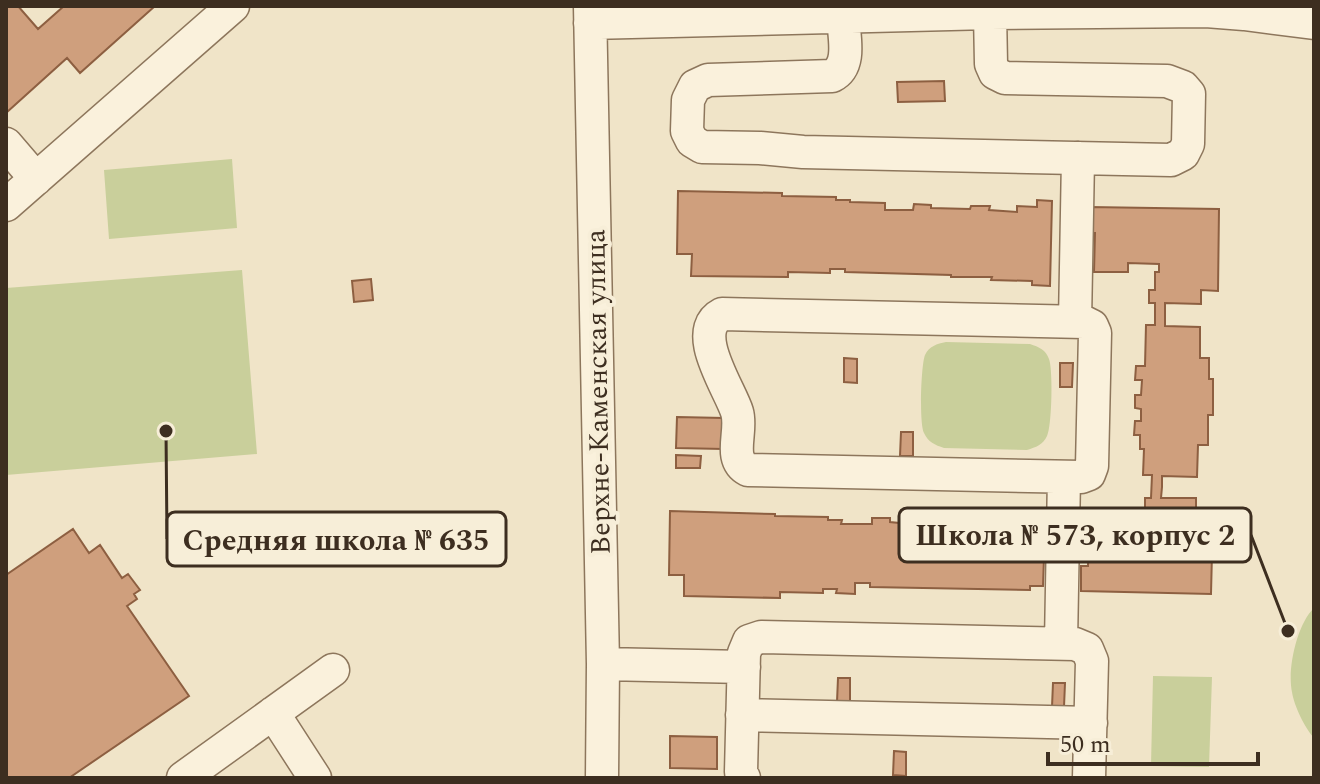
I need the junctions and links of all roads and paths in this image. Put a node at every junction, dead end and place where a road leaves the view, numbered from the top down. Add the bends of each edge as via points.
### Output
1 (233, 6) edge
2 (1206, 8) edge
3 (839, 13) edge
4 (990, 13) junction
5 (590, 14) edge
6 (1314, 23) edge
7 (6, 144) edge
8 (1078, 158) junction
9 (36, 179) junction
10 (6, 205) edge
11 (1075, 322) junction
12 (1064, 477) junction
13 (1061, 643) junction
14 (603, 664) junction
15 (744, 667) junction
16 (333, 670) dead end
17 (273, 713) junction
18 (742, 715) junction
19 (1091, 723) junction
20 (193, 775) edge
21 (315, 778) edge
22 (602, 778) edge
23 (744, 778) edge
24 (1089, 778) edge

1 - 9 street
2 - 4 street
2 - 6 street
3 - 4 street
3 - 5 street
3 - 8 street via 841,72 708,80 695,86 688,100 687,131 692,141 702,147 803,152
4 - 8 street via 991,64 1005,78 1167,81 1189,94 1183,154 1171,160
5 - 14 street, Верхне-Каменская улица
7 - 9 street
8 - 11 street
9 - 10 street
11 - 12 street via 1092,326 1095,333 1092,466 1089,474
11 - 12 street via 722,314 711,325 710,351 738,415 737,459 748,470
12 - 13 street
13 - 15 street via 761,637 749,641
13 - 19 street via 1087,649 1092,661
14 - 15 street
14 - 22 street, Верхне-Каменская улица
15 - 18 street
16 - 17 street
17 - 20 street
17 - 21 street
18 - 19 street
18 - 23 street
19 - 24 street

